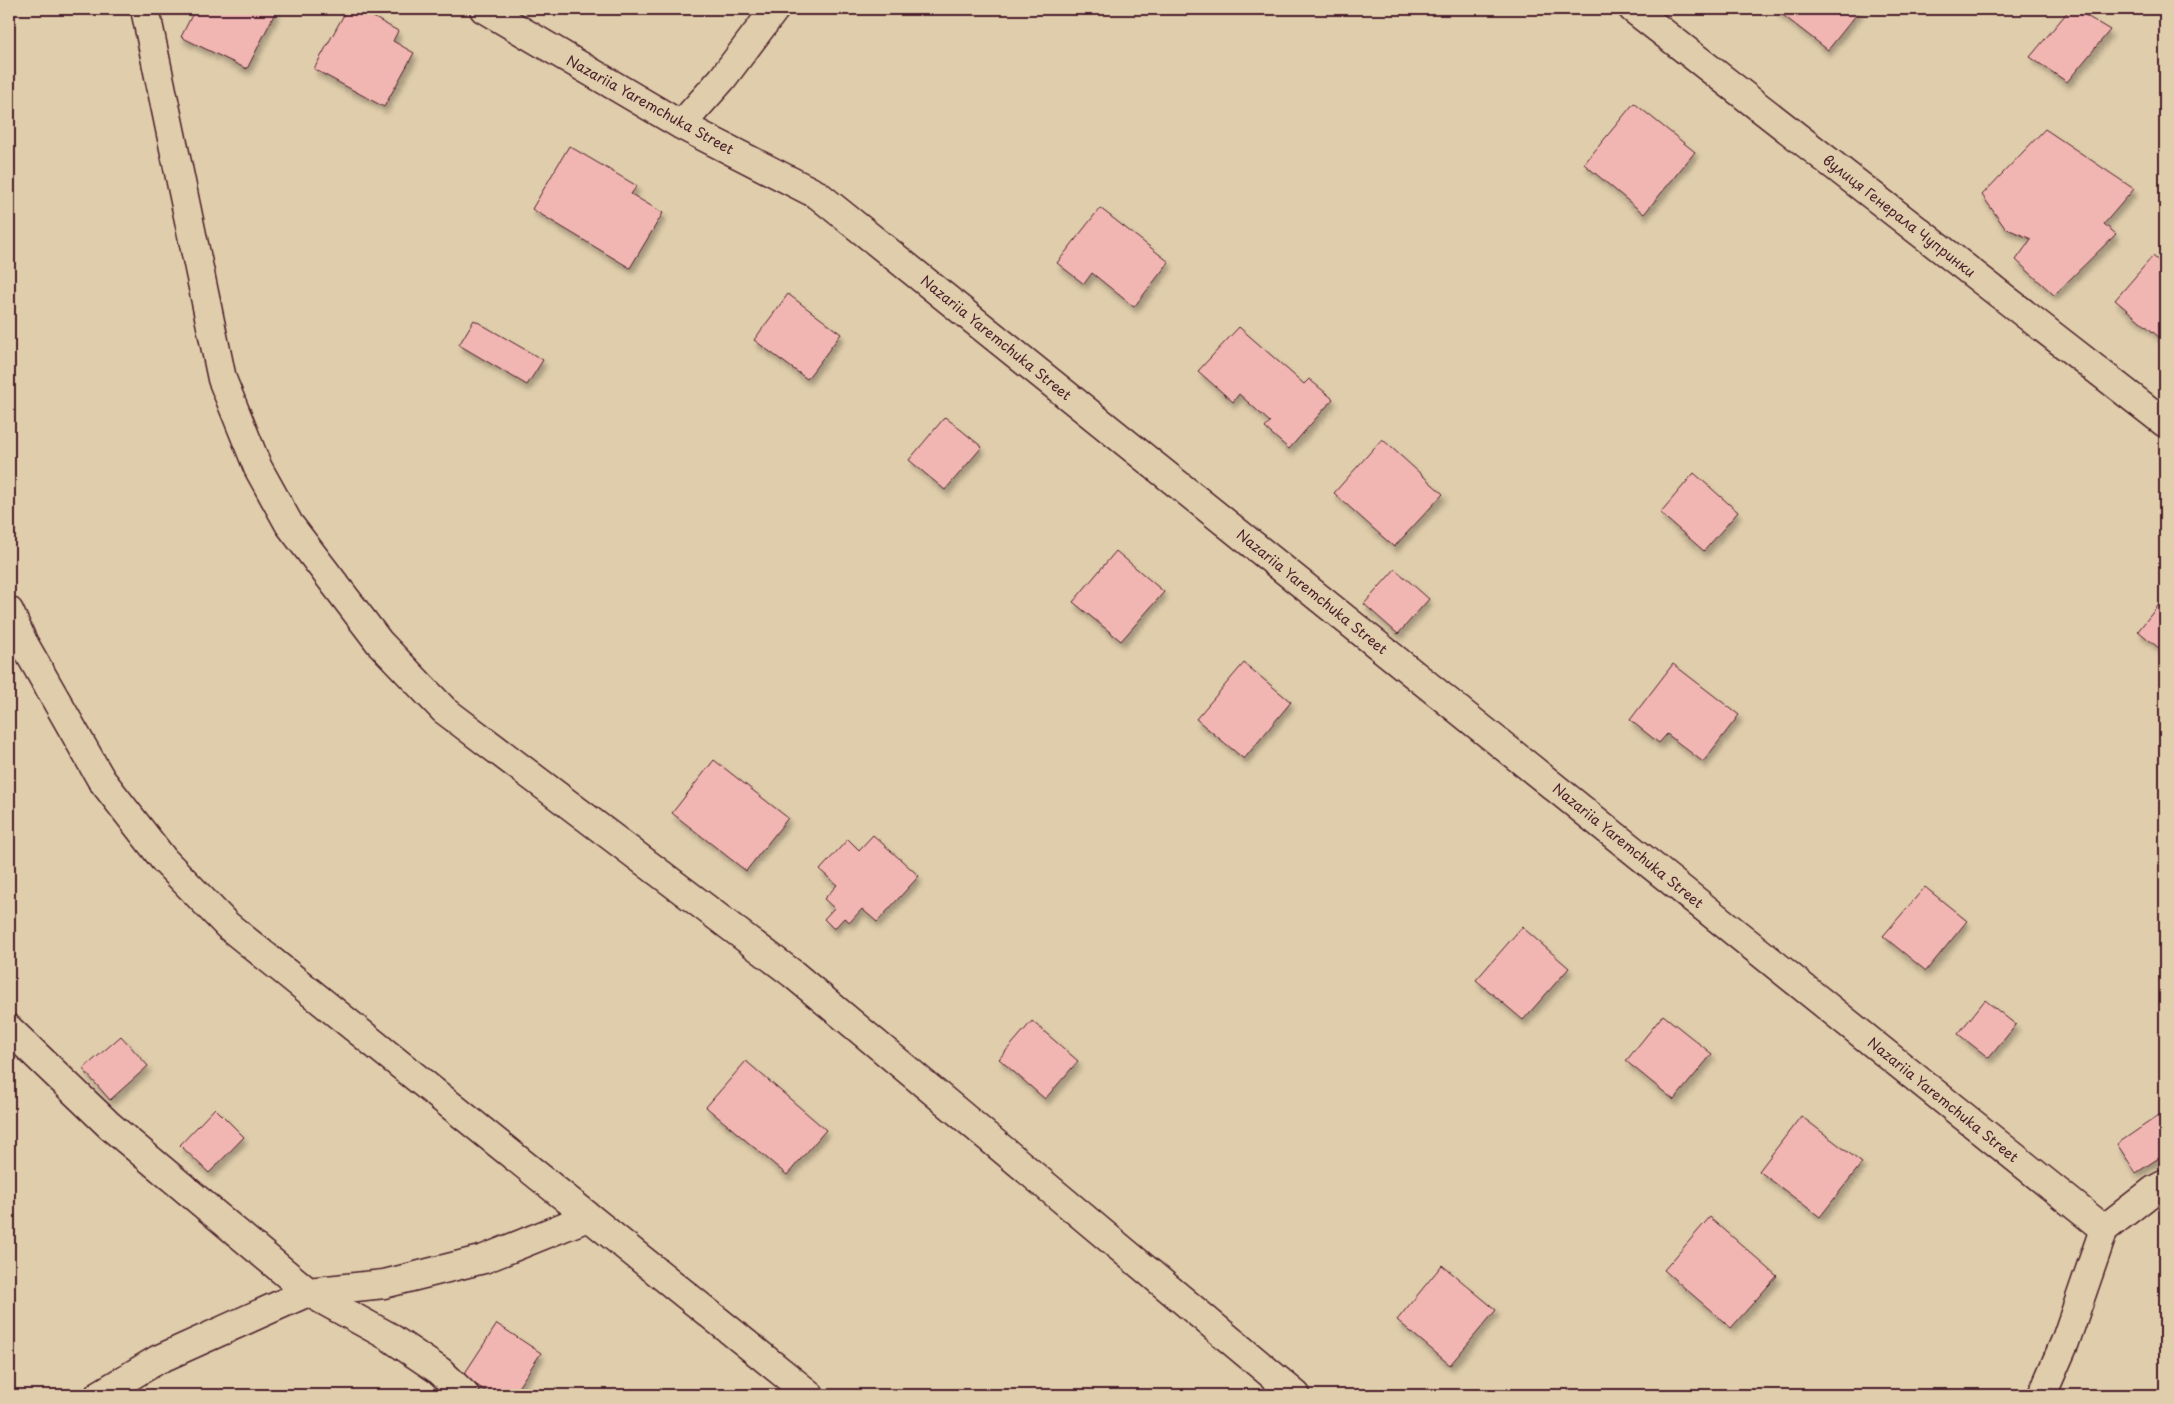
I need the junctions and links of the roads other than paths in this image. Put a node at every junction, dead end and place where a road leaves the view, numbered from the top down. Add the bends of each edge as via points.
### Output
1 (146, 9) edge
2 (484, 9) edge
3 (775, 9) edge
4 (1633, 9) edge
5 (680, 126) junction
6 (2165, 423) edge
7 (9, 611) edge
8 (9, 1029) edge
9 (2165, 1184) edge
10 (588, 1217) junction
11 (2104, 1229) junction
12 (308, 1292) junction
13 (99, 1395) edge
14 (465, 1395) edge
15 (810, 1395) edge
16 (1296, 1395) edge
17 (2042, 1395) edge

1 - 16 street via 222,379 258,468 289,524 379,642 444,710 793,974
2 - 5 street, Nazariia Yaremchuka Street
3 - 5 street via 722,80
4 - 6 street, вулиця Генерала Чупринки
5 - 11 street, Nazariia Yaremchuka Street via 818,195
7 - 10 street via 23,642 101,779 170,866 226,925
8 - 12 street via 110,1126
9 - 11 street
10 - 12 street via 484,1259 384,1284
10 - 15 street
11 - 17 street via 2065,1342
12 - 13 street via 157,1360
12 - 14 street via 388,1336 440,1371

